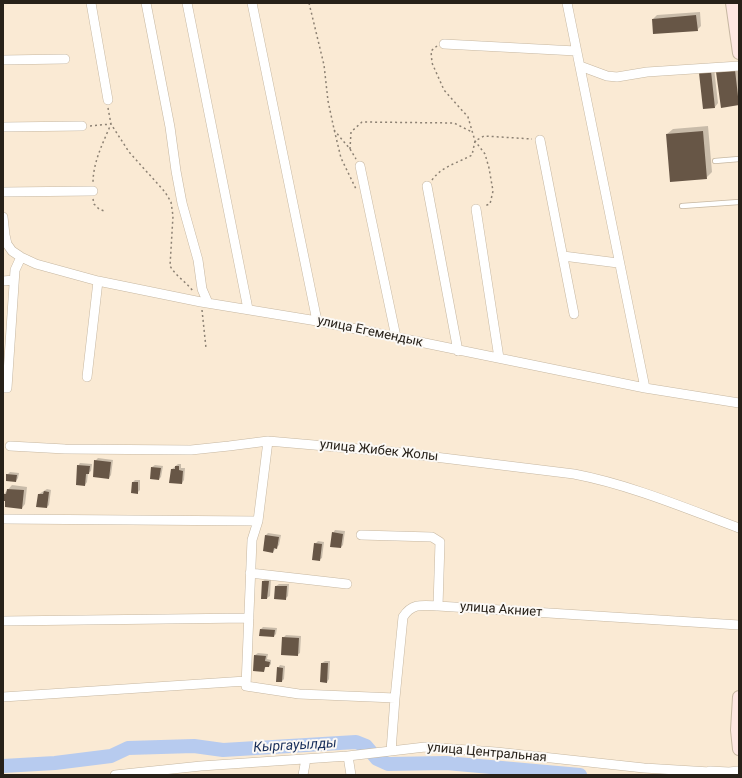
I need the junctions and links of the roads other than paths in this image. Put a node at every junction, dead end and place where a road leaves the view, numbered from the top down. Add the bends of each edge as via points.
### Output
1 (91, 3) edge
2 (146, 3) edge
3 (187, 3) edge
4 (252, 3) edge
5 (567, 3) edge
6 (732, 3) edge
7 (444, 44) road end
8 (576, 51) junction
9 (739, 53) edge
10 (65, 59) dead end
11 (3, 60) edge
12 (580, 66) junction
13 (739, 66) edge
14 (108, 100) road end
15 (82, 126) road end
16 (3, 127) edge
17 (540, 140) road end
18 (739, 159) edge
19 (715, 161) dead end
20 (360, 166) road end
21 (427, 186) road end
22 (93, 191) road end
23 (3, 192) edge
24 (739, 202) edge
25 (682, 206) dead end
26 (476, 208) road end
27 (3, 218) edge
28 (563, 256) junction
29 (21, 257) junction
30 (618, 263) junction
31 (14, 280) junction
32 (98, 280) junction
33 (3, 281) edge
34 (204, 302) junction
35 (248, 309) junction
36 (574, 314) dead end
37 (317, 321) junction
38 (396, 337) junction
39 (458, 351) junction
40 (499, 358) junction
41 (87, 376) dead end
42 (3, 388) edge
43 (645, 388) junction
44 (739, 403) edge
45 (268, 441) junction
46 (10, 446) dead end
47 (3, 519) edge
48 (258, 520) junction
49 (739, 528) edge
50 (361, 535) dead end
51 (250, 573) junction
52 (347, 584) dead end
53 (438, 606) junction
54 (249, 618) junction
55 (3, 621) edge
56 (739, 625) edge
57 (246, 681) junction
58 (739, 697) edge
59 (3, 698) edge
60 (395, 698) junction
61 (739, 749) edge
62 (391, 751) junction
63 (348, 756) junction
64 (306, 759) junction
65 (201, 770) edge
66 (710, 772) joint
67 (732, 774) edge
68 (115, 775) edge
69 (304, 775) edge
70 (350, 775) edge

1 - 14 street
2 - 34 street via 182,203 198,260
3 - 35 street
4 - 37 street
5 - 8 street
6 - 9 main road
7 - 8 street
8 - 12 street
10 - 11 street
12 - 13 street via 617,77 647,72
12 - 30 street
15 - 16 street
17 - 28 street
18 - 19 lane
20 - 38 street
21 - 39 street
22 - 23 street
24 - 25 lane
26 - 40 street
27 - 29 street, улица Егемендык via 8,244 12,251
28 - 30 street
28 - 36 street
29 - 31 street
29 - 32 street, улица Егемендык via 36,264
30 - 43 street
31 - 33 street
31 - 42 street via 7,388
32 - 34 street, улица Егемендык
32 - 41 street
34 - 35 street, улица Егемендык
35 - 37 street, улица Егемендык
37 - 38 street, улица Егемендык
38 - 39 street, улица Егемендык
39 - 40 street, улица Егемендык
40 - 43 street, улица Егемендык
43 - 44 street, улица Егемендык
45 - 46 street, улица Жибек Жолы via 191,450
45 - 48 street
45 - 49 street, улица Жибек Жолы via 394,452 603,479
47 - 48 street
48 - 51 street via 252,540
50 - 53 street via 432,537 440,542
51 - 52 street
51 - 54 street
53 - 56 street, улица Акниет
53 - 60 street, улица Акниет via 413,606 403,617
54 - 55 street
54 - 57 street
57 - 59 street
57 - 60 street via 246,686 299,694
58 - 61 main road
60 - 62 street, улица Акниет
62 - 63 street, улица Центральная
62 - 66 street, улица Центральная via 444,748
63 - 64 street, улица Центральная
63 - 70 street
64 - 65 street, улица Центральная
64 - 69 street
65 - 68 street, улица Центральная
66 - 67 street, улица Центральная

